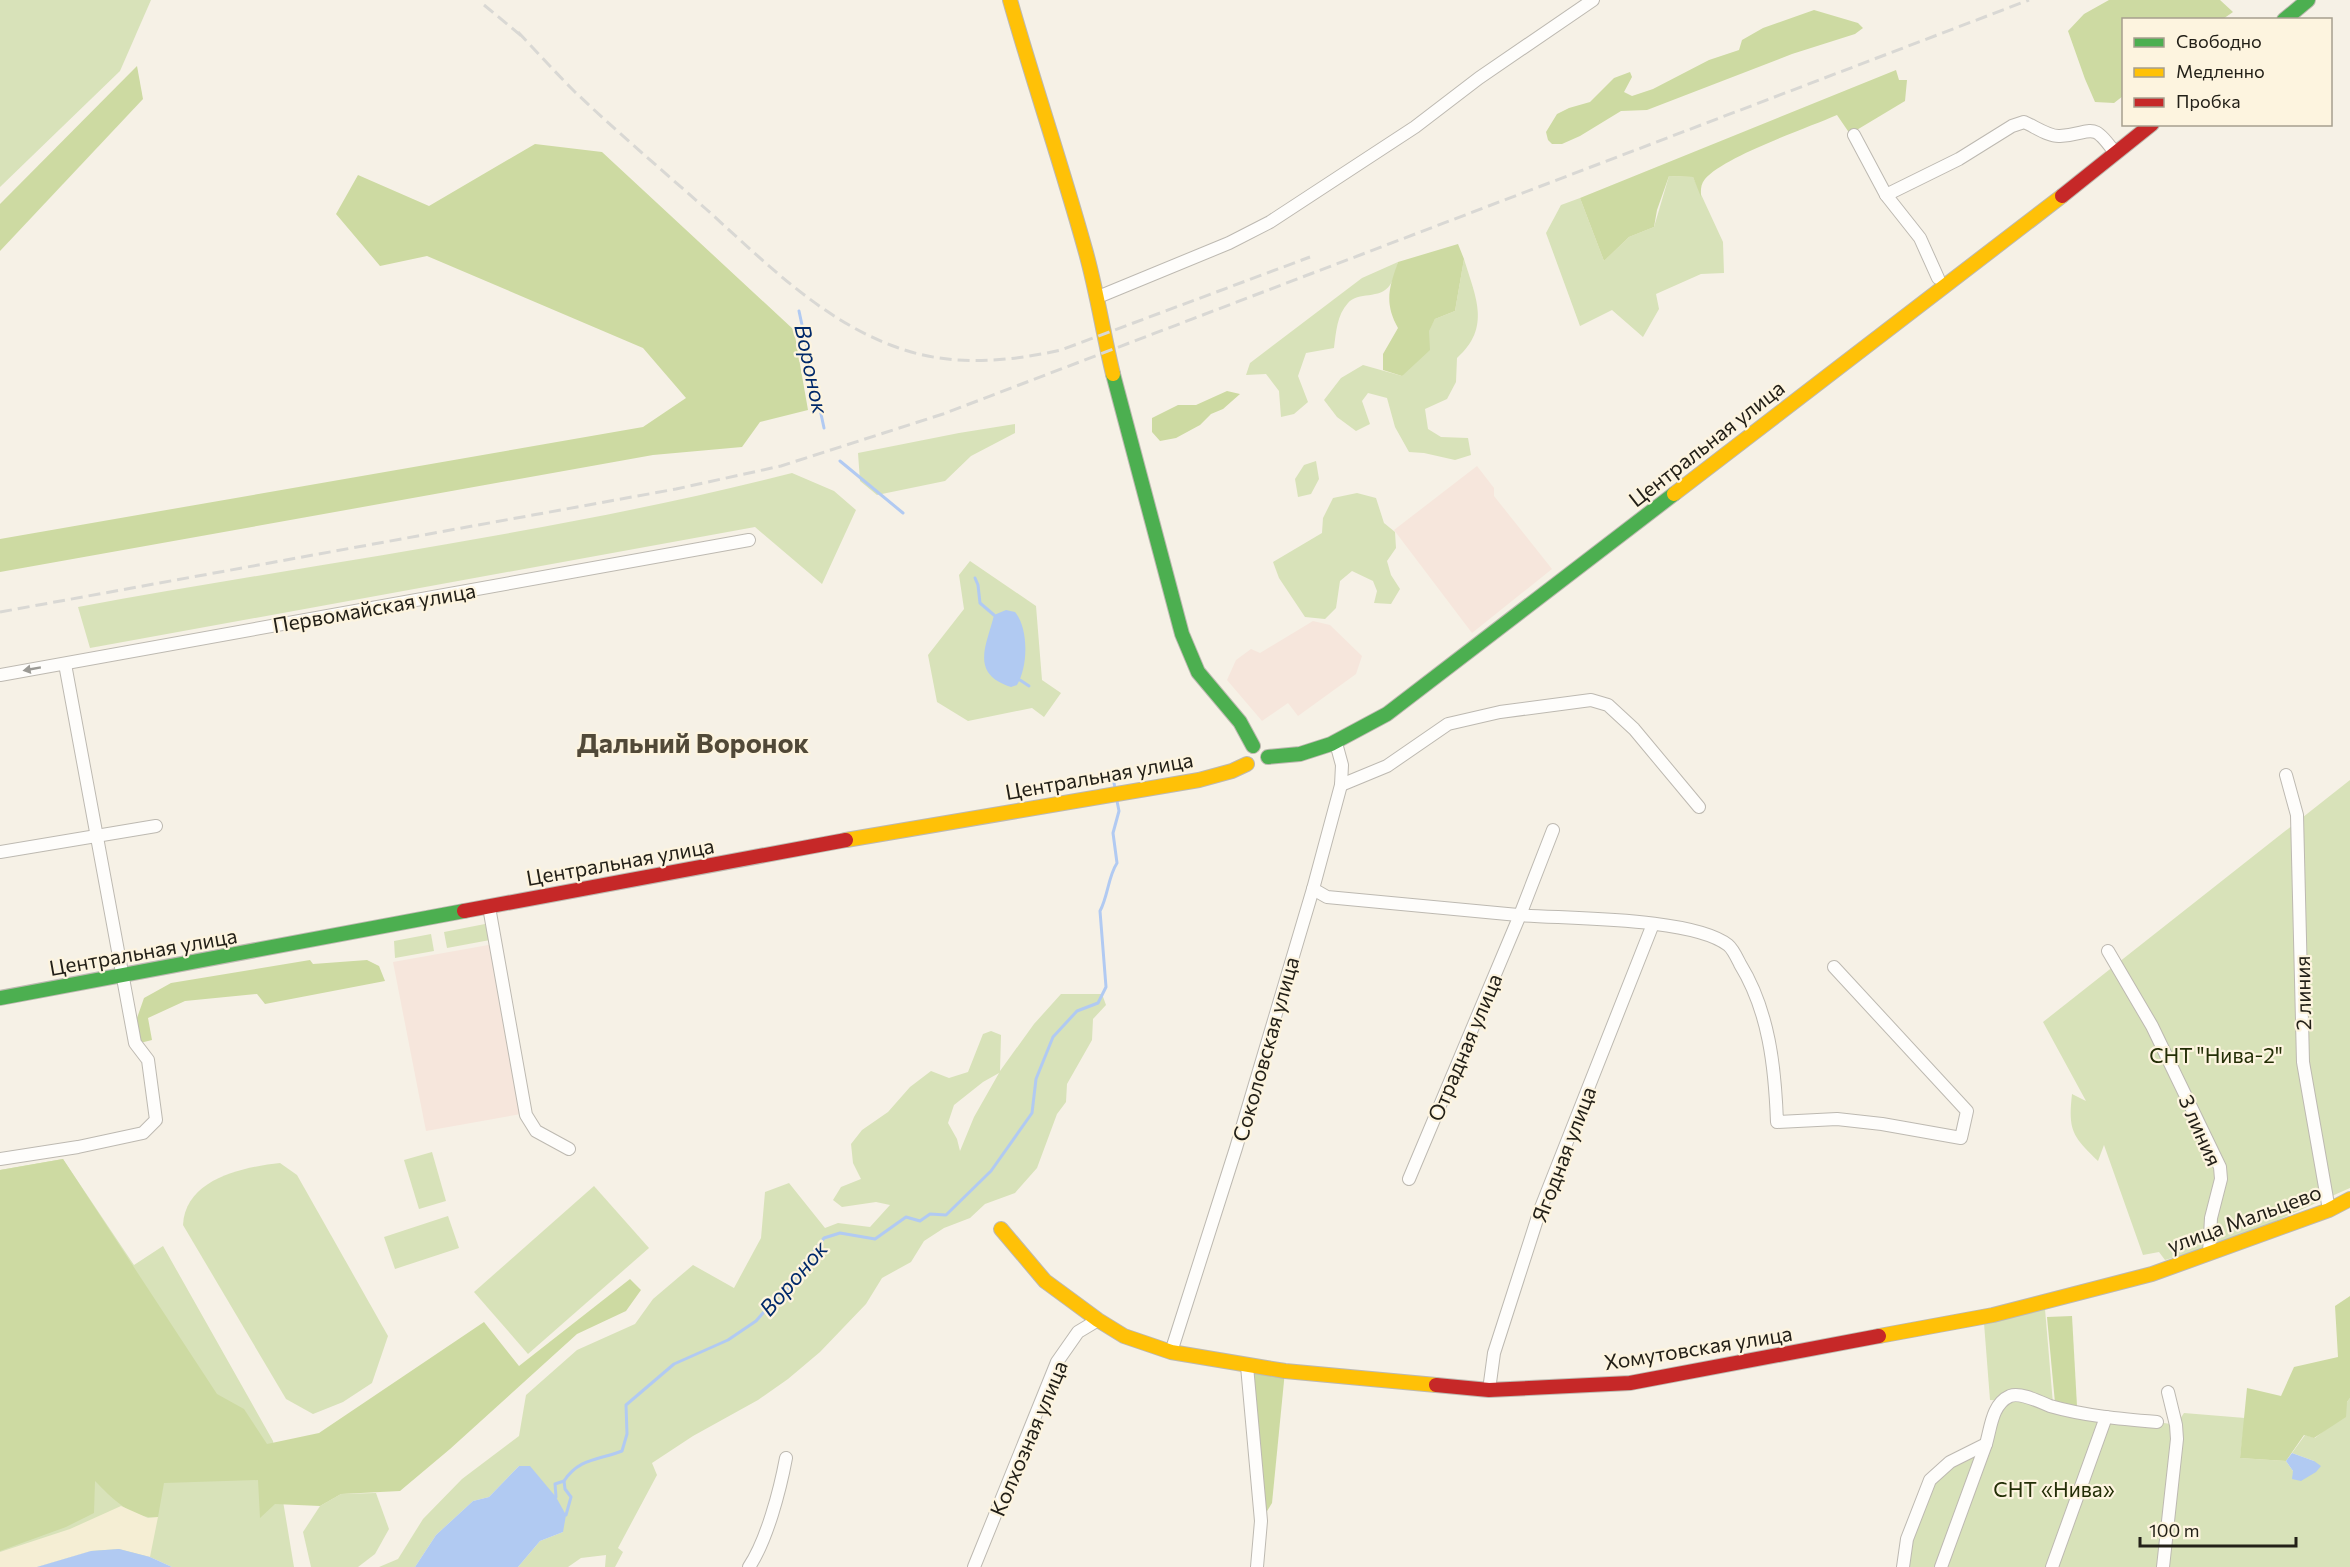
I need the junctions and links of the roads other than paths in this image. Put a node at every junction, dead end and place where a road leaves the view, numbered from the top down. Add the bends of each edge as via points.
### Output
1 (1010, 0) edge
2 (1593, 0) edge
3 (2308, 0) edge
4 (2286, 18) edge
5 (2149, 126) edge
6 (1854, 135) dead end
7 (2115, 153) junction
8 (1886, 195) junction
9 (1938, 278) dead end
10 (1098, 297) junction
11 (749, 540) dead end
12 (65, 664) junction
13 (0, 675) edge
14 (1336, 743) junction
15 (1252, 746) junction
16 (1268, 758) junction
17 (1247, 764) junction
18 (2286, 776) dead end
19 (1341, 785) junction
20 (1699, 807) dead end
21 (156, 826) dead end
22 (1553, 830) dead end
23 (97, 836) junction
24 (0, 852) edge
25 (1313, 889) junction
26 (489, 907) junction
27 (1520, 915) junction
28 (1653, 924) junction
29 (2108, 951) dead end
30 (1833, 967) dead end
31 (123, 975) junction
32 (0, 998) edge
33 (570, 1149) dead end
34 (0, 1159) edge
35 (1409, 1179) dead end
36 (2350, 1199) edge
37 (2329, 1210) junction
38 (1000, 1229) dead end
39 (2209, 1254) junction
40 (2152, 1274) joint
41 (1098, 1320) junction
42 (1171, 1352) junction
43 (1247, 1366) junction
44 (1489, 1390) junction
45 (2168, 1392) dead end
46 (2106, 1417) junction
47 (2157, 1422) dead end
48 (1986, 1444) junction
49 (786, 1458) dead end
50 (749, 1567) edge
51 (974, 1567) edge
52 (1257, 1567) edge
53 (1903, 1567) edge
54 (1941, 1567) edge
55 (2052, 1567) edge
56 (2163, 1567) edge

1 - 10 main road
2 - 10 street via 1415,126 1270,222
3 - 4 main road
5 - 7 main road, Центральная улица
6 - 8 street
7 - 8 street via 2103,135 2088,130 2059,136 2024,122
7 - 14 main road, Центральная улица via 1447,669 1381,718
8 - 9 street via 1920,238
10 - 15 main road via 1120,400 1182,634 1198,672 1240,722
11 - 12 street, Первомайская улица
12 -> 13 street, Первомайская улица
12 - 23 street
14 - 16 main road, Центральная улица via 1296,755
14 - 19 street, Соколовская улица via 1342,765
15 - 16 main road via 1263,747
15 - 17 main road via 1245,754
16 - 17 main road, Центральная улица via 1262,767
17 - 26 main road, Центральная улица via 1199,780 834,842
18 - 37 street, 2 линия via 2297,815 2303,1062
19 - 20 street via 1387,766 1448,724 1500,712 1591,700 1608,705 1634,729
19 - 25 street, Соколовская улица
21 - 23 street
22 - 27 street, Отрадная улица
23 - 24 street
23 - 31 street
25 - 27 street via 1327,897
25 - 42 street, Соколовская улица
26 - 31 main road, Центральная улица
26 - 33 street via 526,1115 536,1131
27 - 28 street
27 - 35 street, Отрадная улица
28 - 30 street via 1703,933 1729,945 1752,983 1766,1026 1775,1078 1777,1122 1837,1119 1961,1138 1967,1111
28 - 44 street, Ягодная улица via 1540,1210 1494,1353
29 - 39 street, 3 линия via 2152,1026 2220,1167 2222,1179 2211,1218
31 - 32 main road, Центральная улица
31 - 34 street via 135,1043 148,1060 156,1120 143,1133
36 - 37 main road, улица Мальцево
37 - 39 main road, улица Мальцево
38 - 41 main road, Хомутовская улица via 1045,1281
39 - 40 main road, улица Мальцево
40 - 44 main road, Хомутовская улица via 1993,1315 1630,1383
41 - 42 main road, Хомутовская улица via 1124,1336
41 - 51 street, Колхозная улица via 1078,1332 1057,1362
42 - 43 main road, Хомутовская улица
43 - 44 main road, Хомутовская улица
43 - 52 street via 1261,1521
45 - 56 street via 2177,1439
46 - 47 street
46 - 48 street via 2016,1395 2000,1403
46 - 55 street
48 - 53 street via 1950,1462 1930,1480 1907,1539
48 - 54 street
49 - 50 street via 769,1520

